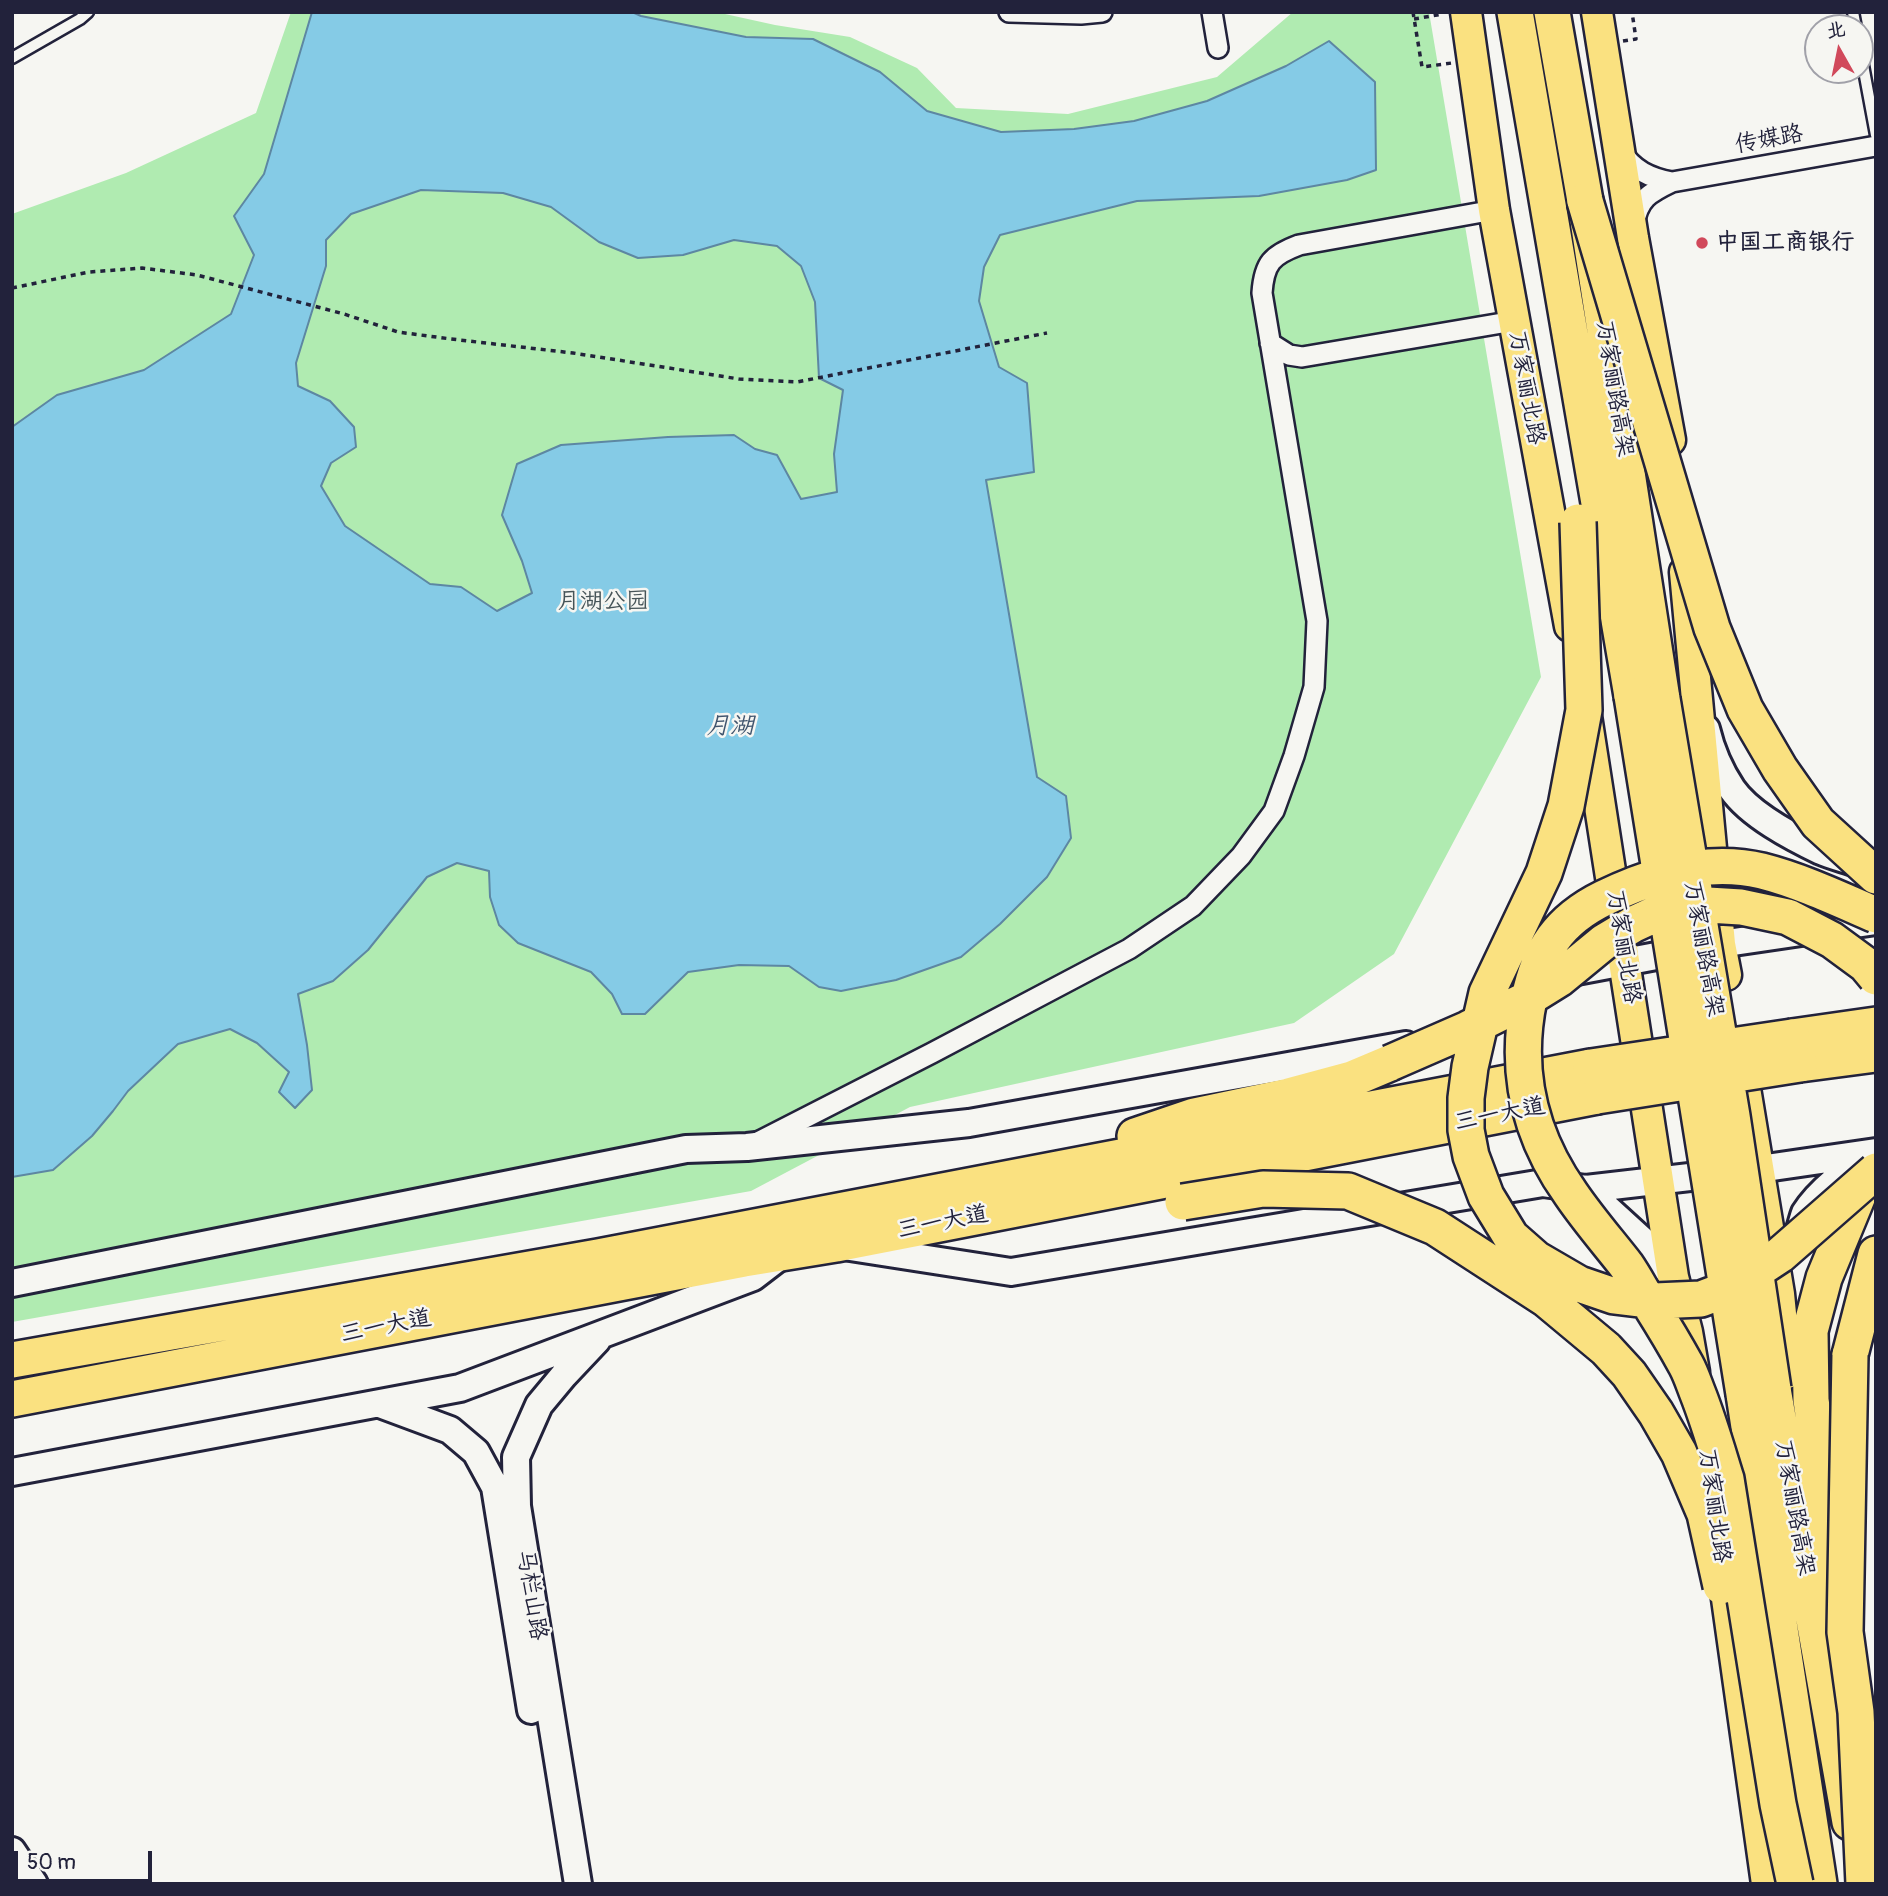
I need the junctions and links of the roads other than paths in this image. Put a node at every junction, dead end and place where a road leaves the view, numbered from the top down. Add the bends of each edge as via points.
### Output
1 (88, 12) edge
2 (1009, 12) edge
3 (1102, 12) edge
4 (1212, 12) edge
5 (1515, 12) edge
6 (1552, 12) edge
7 (1597, 12) edge
8 (1456, 13) edge
9 (1219, 48) dead end
10 (12, 58) edge
11 (1867, 84) edge
12 (1876, 135) edge
13 (1617, 145) junction
14 (1876, 146) edge
15 (1672, 182) junction
16 (1585, 201) junction
17 (1494, 210) junction
18 (1633, 239) junction
19 (1558, 264) junction
20 (1514, 321) junction
21 (1270, 343) junction
22 (1302, 357) junction
23 (1278, 388) junction
24 (1695, 680) junction
25 (1876, 869) edge
26 (1876, 876) edge
27 (1612, 880) junction
28 (1876, 915) edge
29 (1876, 921) edge
30 (1720, 944) junction
31 (1625, 962) junction
32 (1561, 974) junction
33 (1876, 977) edge
34 (1876, 1025) edge
35 (1796, 1050) junction
36 (1876, 1054) edge
37 (1594, 1082) junction
38 (747, 1147) junction
39 (1873, 1166) edge
40 (1759, 1169) junction
41 (992, 1181) junction
42 (1658, 1181) junction
43 (1586, 1189) junction
44 (913, 1229) junction
45 (836, 1244) junction
46 (787, 1251) junction
47 (1876, 1254) edge
48 (1673, 1277) junction
49 (12, 1283) edge
50 (1779, 1294) junction
51 (604, 1333) junction
52 (12, 1360) edge
53 (12, 1399) edge
54 (378, 1403) junction
55 (12, 1472) edge
56 (1845, 1632) junction
57 (1778, 1804) junction
58 (1876, 1848) edge
59 (12, 1851) edge
60 (34, 1884) edge
61 (560, 1884) edge
62 (578, 1884) edge
63 (1767, 1884) edge
64 (1795, 1884) edge
65 (1819, 1884) edge
66 (1863, 1884) edge

1 - 10 lane
2 - 3 street
4 - 9 street
5 - 19 highway, 万家丽路高架
6 - 16 highway, 万家丽路高架
7 - 13 main road
8 - 17 main road, 万家丽北路
11 - 12 lane
13 - 15 street via 1626,159 1649,177
13 - 18 main road
14 - 15 street, 传媒路
15 - 18 street via 1643,201 1636,212
16 - 26 highway, bridge via 1712,628 1745,709 1818,823
16 - 66 highway, 万家丽路高架, bridge via 1773,1390
17 - 20 main road, 万家丽北路
17 - 21 street via 1280,252 1263,276
18 - 24 main road via 1676,471
19 - 39 highway, bridge via 1577,522 1584,710 1566,806 1544,873 1487,993 1466,1098 1471,1156 1501,1223 1536,1259 1580,1284 1614,1296 1656,1301 1701,1299 1730,1288 1780,1255
19 - 65 highway, 万家丽路高架, bridge via 1632,696
20 - 22 street
20 - 27 main road, 万家丽北路
21 - 22 street
21 - 23 street
22 - 23 street
23 - 38 street via 1317,621 1314,687 1274,811 1241,856 1194,906 1129,949
24 - 25 main road via 1709,743 1733,791 1754,811 1823,852
24 - 30 main road
27 - 31 main road, 万家丽北路
27 - 32 main road via 1585,947
28 - 57 highway, bridge via 1801,884 1735,867 1702,867 1633,884 1564,924 1542,956 1524,1023 1525,1089 1535,1126 1569,1193 1628,1268 1688,1367 1712,1432 1726,1479
29 - 30 main road
30 - 31 main road
30 - 40 main road
31 - 32 main road
31 - 42 main road, 万家丽北路
32 - 38 main road via 1528,1000 1453,1035 1389,1049 970,1123
33 - 41 highway, bridge via 1832,940 1788,917 1741,907 1691,904 1634,924 1559,979 1468,1030 1352,1079 1194,1116
34 - 35 highway, 三一大道
35 - 36 highway, 三一大道
35 - 37 highway, 三一大道, bridge
37 - 41 highway, 三一大道
37 - 44 highway, 三一大道
38 - 49 main road via 686,1149
39 - 40 main road
39 - 50 main road via 1859,1163 1833,1181 1805,1213
39 - 56 highway, bridge via 1824,1278 1810,1331 1811,1399
40 - 42 main road
40 - 50 main road
41 - 52 highway, 三一大道 via 598,1257
42 - 43 main road
42 - 48 main road, 万家丽北路
43 - 45 main road via 1543,1183 1011,1272
43 - 48 main road via 1643,1241
44 - 45 highway, 三一大道
44 - 57 highway, bridge via 979,1237 1263,1189 1348,1191 1435,1227 1546,1299 1629,1374 1679,1453 1705,1514 1738,1668
45 - 46 highway, 三一大道
46 - 51 main road via 752,1277
46 - 53 highway, 三一大道
47 - 56 highway, bridge via 1850,1355
48 - 63 main road, 万家丽北路 via 1687,1332 1714,1500
50 - 58 main road via 1799,1475 1834,1670
51 - 54 main road via 460,1388
51 - 62 main road, 马栏山路 via 539,1405 516,1457 517,1506
54 - 55 main road
54 - 61 main road, 马栏山路 via 450,1430 476,1452 495,1487
56 - 66 highway, bridge via 1856,1712
57 - 64 highway, bridge
59 - 60 main road

